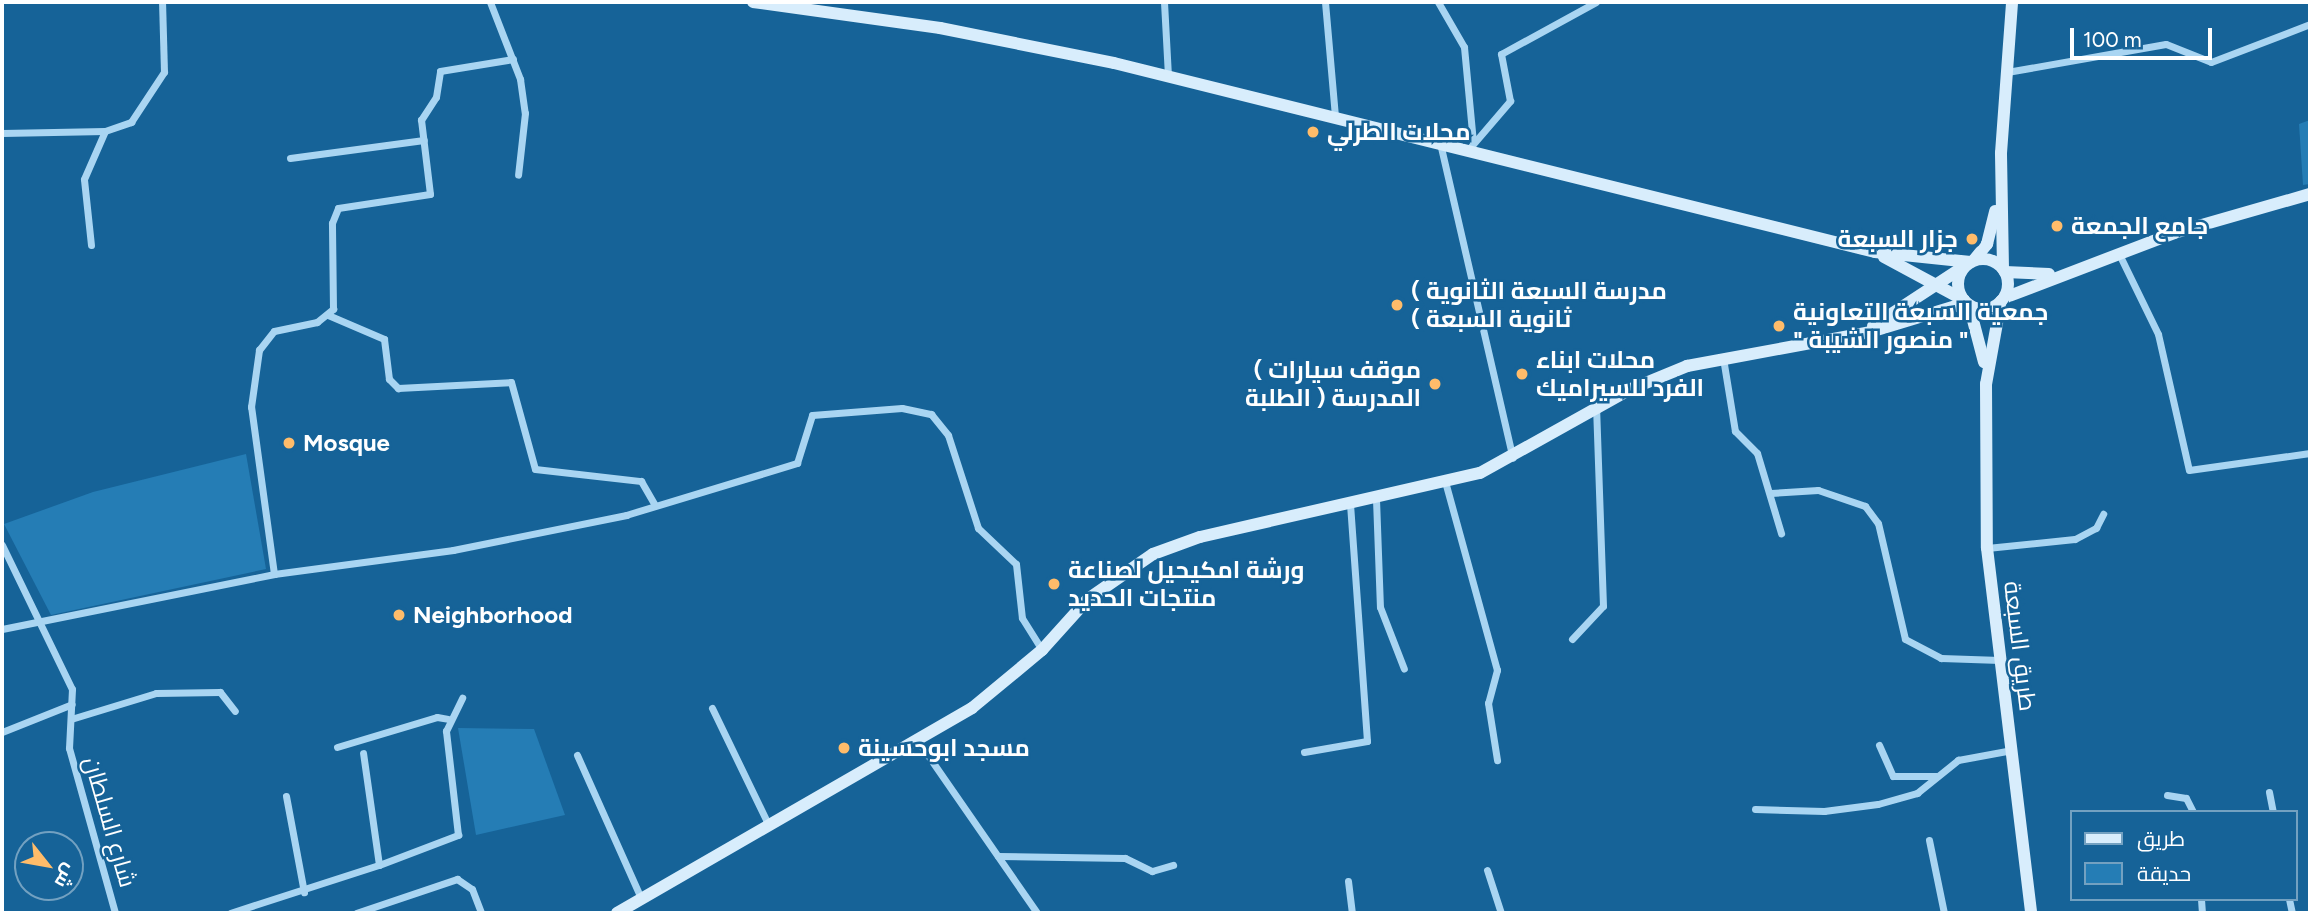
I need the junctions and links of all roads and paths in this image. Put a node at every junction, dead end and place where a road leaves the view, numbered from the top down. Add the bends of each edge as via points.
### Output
1 (162, 2) edge
2 (490, 2) edge
3 (753, 2) edge
4 (1164, 2) edge
5 (1325, 2) edge
6 (1438, 2) edge
7 (1596, 2) edge
8 (2010, 4) edge
9 (819, 6) edge
10 (2310, 24) edge
11 (513, 59) junction
12 (2007, 72) junction
13 (1168, 75) junction
14 (1335, 117) junction
15 (105, 131) junction
16 (2, 133) edge
17 (424, 140) junction
18 (1440, 142) junction
19 (1470, 146) junction
20 (290, 158) dead end
21 (517, 175) dead end
22 (2000, 187) junction
23 (2310, 194) edge
24 (91, 245) dead end
25 (1875, 252) junction
26 (2119, 253) junction
27 (1970, 262) junction
28 (2004, 271) junction
29 (2056, 274) junction
30 (1936, 285) junction
31 (2003, 300) junction
32 (1966, 303) junction
33 (328, 315) junction
34 (1857, 335) junction
35 (1723, 357) junction
36 (1986, 384) junction
37 (1596, 409) junction
38 (2310, 453) edge
39 (1513, 458) junction
40 (1446, 485) junction
41 (1771, 492) junction
42 (1376, 499) junction
43 (1350, 504) junction
44 (655, 505) junction
45 (2103, 514) dead end
46 (1781, 533) dead end
47 (2, 545) edge
48 (1987, 548) junction
49 (274, 573) junction
50 (43, 622) junction
51 (2, 629) edge
52 (1573, 639) dead end
53 (1042, 650) junction
54 (2000, 660) junction
55 (1404, 669) dead end
56 (462, 698) dead end
57 (72, 704) junction
58 (712, 708) dead end
59 (235, 711) dead end
60 (71, 719) junction
61 (448, 719) junction
62 (2, 732) edge
63 (918, 741) junction
64 (1879, 745) dead end
65 (337, 747) dead end
66 (2012, 750) junction
67 (1304, 752) dead end
68 (363, 753) dead end
69 (577, 755) dead end
70 (1497, 760) dead end
71 (1937, 776) junction
72 (2269, 792) dead end
73 (2167, 795) dead end
74 (286, 796) dead end
75 (1755, 810) dead end
76 (2192, 810) edge
77 (2273, 810) edge
78 (770, 827) junction
79 (1929, 840) dead end
80 (998, 856) junction
81 (379, 865) junction
82 (1173, 865) dead end
83 (1487, 870) dead end
84 (1348, 881) dead end
85 (304, 892) junction
86 (641, 898) junction
87 (116, 913) edge
88 (230, 913) edge
89 (356, 913) edge
90 (481, 913) edge
91 (617, 913) edge
92 (1037, 913) edge
93 (1352, 913) edge
94 (1501, 913) edge
95 (1944, 913) edge
96 (2031, 913) edge

1 - 15 street via 167,47 154,94 131,122
2 - 11 street
3 - 9 street
4 - 13 street
5 - 14 street
6 - 19 street via 1464,47
7 - 19 street via 1501,54 1510,101
8 - 12 street
9 - 13 street
10 - 12 street via 2211,62 2166,44
11 - 17 street via 440,71 436,97 421,120
11 - 21 street via 525,113
12 - 22 street
13 - 14 street
14 - 18 street
15 - 16 street
15 - 24 street via 84,179
17 - 20 street
17 - 33 street via 427,197 346,204 333,213 335,301
18 - 19 street
18 - 39 street
19 - 25 street
22 - 27 street via 1991,234
22 - 28 street
23 - 26 street
25 - 27 street
25 - 30 street
26 - 29 street
26 - 38 street via 2158,334 2189,470
27 - 28 street via 1990,260
27 - 30 street
27 - 32 street via 1958,282
28 - 29 street
28 - 31 street
29 - 31 street
30 - 32 street
30 - 34 street
31 - 32 street via 1986,309
31 - 36 street
32 - 34 street
32 - 36 street
33 - 44 street via 384,339 388,379 398,388 511,382 535,469 640,481
33 - 49 street via 274,331 253,369 251,407
34 - 35 street
35 - 37 street via 1662,374
35 - 41 street via 1735,431 1757,453
36 - 48 street, طريق السبعة
37 - 39 street
37 - 52 street via 1603,606
39 - 40 street
40 - 42 street
40 - 70 street via 1497,670 1488,703
41 - 46 street
41 - 54 street via 1818,490 1865,506 1878,523 1905,639 1941,658
42 - 43 street
42 - 55 street via 1380,607
43 - 53 street via 1199,537 1153,554 1088,599
43 - 67 street via 1367,741
44 - 49 street via 526,538
44 - 53 street via 797,463 812,415 922,409 948,435 978,528 1016,564 1022,618
45 - 48 street via 2096,528 2075,539
47 - 50 street, شارع السلطان
48 - 54 street, طريق السبعة
49 - 50 street
50 - 51 street
50 - 57 street, شارع السلطان via 72,689
53 - 63 street via 972,708
54 - 66 street, طريق السبعة
56 - 61 street
57 - 60 street, شارع السلطان
57 - 62 street
58 - 78 street
59 - 60 street via 223,692 156,693
60 - 87 street, شارع السلطان via 69,748
61 - 65 street via 437,717
61 - 81 street via 458,835
63 - 78 street
63 - 80 street
64 - 71 street via 1893,776
66 - 71 street via 1958,760
66 - 96 street, طريق السبعة
68 - 81 street
69 - 86 street
71 - 75 street via 1917,793 1850,810
72 - 77 street
73 - 76 street via 2186,798
74 - 85 street
78 - 86 street
79 - 95 street
80 - 82 street via 1125,858 1152,871
80 - 92 street
81 - 85 street
83 - 94 street
84 - 93 street
85 - 88 street
86 - 91 street
89 - 90 street via 457,879 472,889

